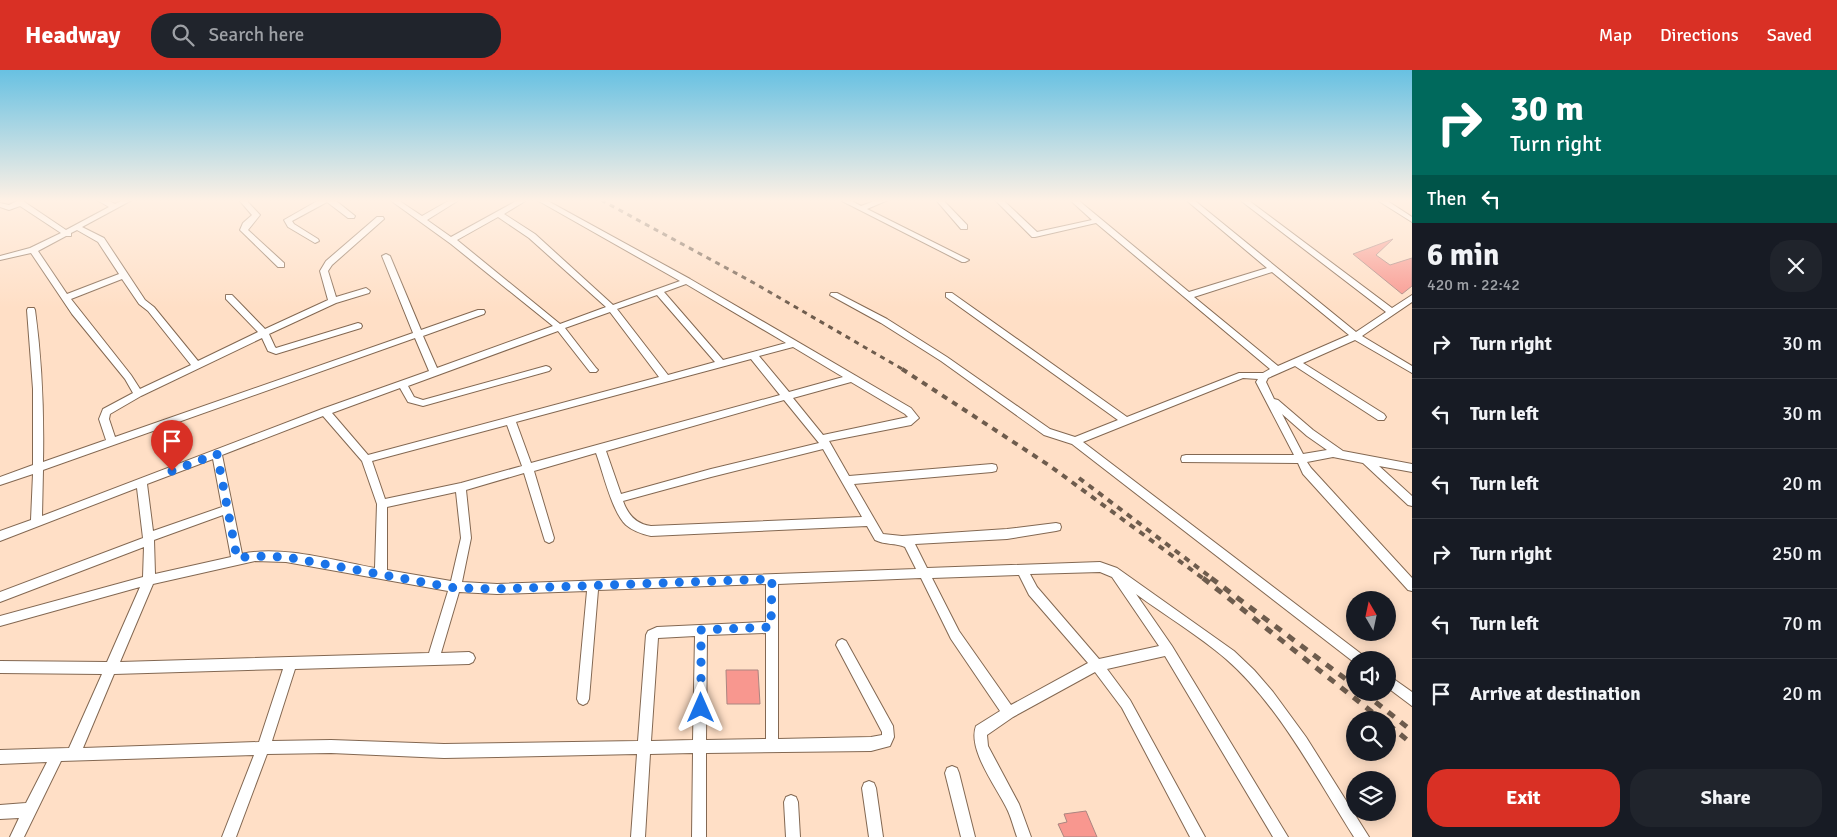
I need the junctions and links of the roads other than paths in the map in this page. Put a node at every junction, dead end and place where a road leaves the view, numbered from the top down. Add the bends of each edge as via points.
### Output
1 (64, 236) edge
2 (93, 236) edge
3 (250, 236) edge
4 (308, 236) edge
5 (361, 236) edge
6 (445, 236) edge
7 (459, 236) edge
8 (532, 236) edge
9 (605, 236) edge
10 (915, 236) edge
11 (1114, 236) edge
12 (1234, 236) edge
13 (1291, 236) edge
14 (315, 240) dead end
15 (451, 240) junction
16 (33, 250) junction
17 (386, 256) dead end
18 (1, 257) edge
19 (965, 260) dead end
20 (281, 265) dead end
21 (1274, 269) junction
22 (124, 274) junction
23 (688, 281) junction
24 (366, 291) dead end
25 (659, 292) junction
26 (834, 295) dead end
27 (948, 295) dead end
28 (1187, 296) junction
29 (229, 297) dead end
30 (66, 298) junction
31 (1412, 298) edge
32 (333, 301) junction
33 (612, 308) junction
34 (30, 310) dead end
35 (481, 312) dead end
36 (1392, 312) junction
37 (358, 326) dead end
38 (560, 328) junction
39 (264, 333) junction
40 (418, 333) junction
41 (1356, 336) junction
42 (794, 344) junction
43 (753, 354) junction
44 (1295, 362) junction
45 (722, 364) junction
46 (196, 365) junction
47 (1410, 367) edge
48 (546, 369) dead end
49 (593, 370) dead end
50 (1277, 370) junction
51 (434, 372) junction
52 (1264, 376) junction
53 (852, 378) junction
54 (666, 379) junction
55 (402, 384) junction
56 (138, 394) junction
57 (1268, 396) junction
58 (786, 397) junction
59 (325, 412) junction
60 (1381, 417) dead end
61 (510, 420) junction
62 (1126, 421) junction
63 (112, 442) junction
64 (824, 442) junction
65 (1075, 442) junction
66 (600, 449) junction
67 (217, 454) junction
68 (1340, 454) junction
69 (366, 459) junction
70 (1186, 459) dead end
71 (1300, 459) junction
72 (1367, 461) junction
73 (38, 468) junction
74 (528, 468) junction
75 (992, 468) dead end
76 (1412, 468) edge
77 (847, 480) junction
78 (0, 481) edge
79 (142, 482) junction
80 (460, 487) junction
81 (617, 500) junction
82 (1412, 502) edge
83 (382, 504) junction
84 (228, 509) junction
85 (869, 521) junction
86 (36, 522) junction
87 (1056, 527) dead end
88 (0, 536) edge
89 (549, 538) dead end
90 (148, 539) junction
91 (904, 540) junction
92 (237, 558) junction
93 (1022, 570) junction
94 (1113, 570) junction
95 (381, 574) junction
96 (924, 574) junction
97 (772, 579) junction
98 (149, 580) junction
99 (592, 586) junction
100 (1412, 586) edge
101 (455, 588) junction
102 (0, 597) edge
103 (0, 621) edge
104 (771, 627) junction
105 (701, 630) junction
106 (842, 645) dead end
107 (1168, 650) junction
108 (1348, 651) edge
109 (469, 658) dead end
110 (433, 659) junction
111 (291, 663) junction
112 (1097, 665) junction
113 (0, 667) edge
114 (112, 668) junction
115 (1396, 687) edge
116 (583, 700) dead end
117 (1412, 700) edge
118 (1009, 713) junction
119 (772, 744) junction
120 (701, 747) junction
121 (262, 748) junction
122 (643, 749) junction
123 (73, 755) junction
124 (57, 756) junction
125 (0, 757) edge
126 (952, 773) dead end
127 (869, 788) dead end
128 (791, 802) dead end
129 (30, 810) junction
130 (0, 812) edge
131 (17, 837) edge
132 (229, 837) edge
133 (638, 837) edge
134 (699, 837) edge
135 (793, 837) edge
136 (876, 837) edge
137 (968, 837) edge
138 (1024, 837) edge
139 (1198, 837) edge
140 (1281, 837) edge
141 (1362, 837) edge

1 - 16 street
2 - 22 street via 101,240
3 - 20 street
4 - 14 street
5 - 32 street via 325,268 324,276
6 - 15 street
7 - 15 street
8 - 33 street
9 - 23 street
10 - 19 street
11 - 28 street
12 - 21 street
13 - 36 street
15 - 38 street
16 - 18 street
16 - 30 street
17 - 40 street
21 - 28 street
21 - 41 street
22 - 30 street
22 - 46 street via 142,302
23 - 25 street
23 - 42 street
24 - 32 street
25 - 33 street
25 - 45 street
26 - 65 street via 884,321 936,354 1047,432
27 - 62 street
28 - 50 street
29 - 39 street
30 - 56 street
31 - 36 street
32 - 39 street
33 - 38 street
33 - 54 street
34 - 73 street via 36,346
35 - 40 street
36 - 41 street
37 - 39 street via 276,352 271,349
38 - 49 street
38 - 51 street
39 - 46 street
40 - 51 street
40 - 63 street
41 - 44 street
41 - 47 street
42 - 43 street
42 - 53 street
43 - 45 street
43 - 58 street
44 - 50 street
44 - 60 street
45 - 54 street
46 - 56 street
48 - 55 street via 423,403 411,400
50 - 52 street
51 - 55 street
52 - 57 street via 1261,382
52 - 62 street via 1242,375
53 - 58 street
53 - 64 street via 908,411 913,421
54 - 61 street
55 - 59 street
56 - 63 street via 104,416
57 - 68 street
57 - 71 street
58 - 64 street
58 - 66 street
59 - 67 street
59 - 69 street
61 - 69 street
61 - 74 street
62 - 65 street
63 - 73 street
64 - 77 street
64 - 81 street
65 - 108 street
66 - 74 street
66 - 81 street
67 - 79 street
67 - 84 street
68 - 71 street
68 - 72 street
69 - 83 street
70 - 71 street
71 - 100 street via 1317,484
72 - 76 street
72 - 82 street
73 - 78 street
73 - 86 street
74 - 80 street
74 - 89 street
75 - 77 street
77 - 85 street
79 - 86 street
79 - 90 street
80 - 83 street
80 - 101 street via 466,538
81 - 85 street via 626,519 640,530 651,531
83 - 95 street
84 - 90 street
84 - 92 street
85 - 91 street via 881,538
86 - 88 street
87 - 91 street via 1007,534
90 - 98 street
90 - 102 street
91 - 96 street
92 - 95 street via 286,557
92 - 98 street
93 - 94 street via 1100,567
93 - 96 street
93 - 112 street via 1038,597
94 - 107 street
94 - 141 street via 1244,668 1282,715
95 - 101 street
96 - 97 street
96 - 118 street via 955,635
97 - 99 street
97 - 104 street
98 - 103 street
98 - 114 street
99 - 101 street
99 - 116 street
101 - 110 street
104 - 105 street
104 - 119 street
105 - 120 street
105 - 122 street via 652,635
106 - 119 street via 888,731 888,737 885,741 871,744
107 - 112 street
107 - 140 street
109 - 110 street
110 - 111 street
111 - 114 street
111 - 121 street
112 - 118 street
112 - 139 street via 1126,704
113 - 114 street
114 - 123 street
115 - 117 street
118 - 138 street via 984,728 980,738
119 - 120 street
120 - 122 street
120 - 134 street
121 - 122 street via 291,745 430,751
121 - 123 street
121 - 132 street
122 - 133 street
123 - 124 street
124 - 125 street
124 - 129 street
126 - 137 street
127 - 136 street
128 - 135 street
129 - 130 street
129 - 131 street

